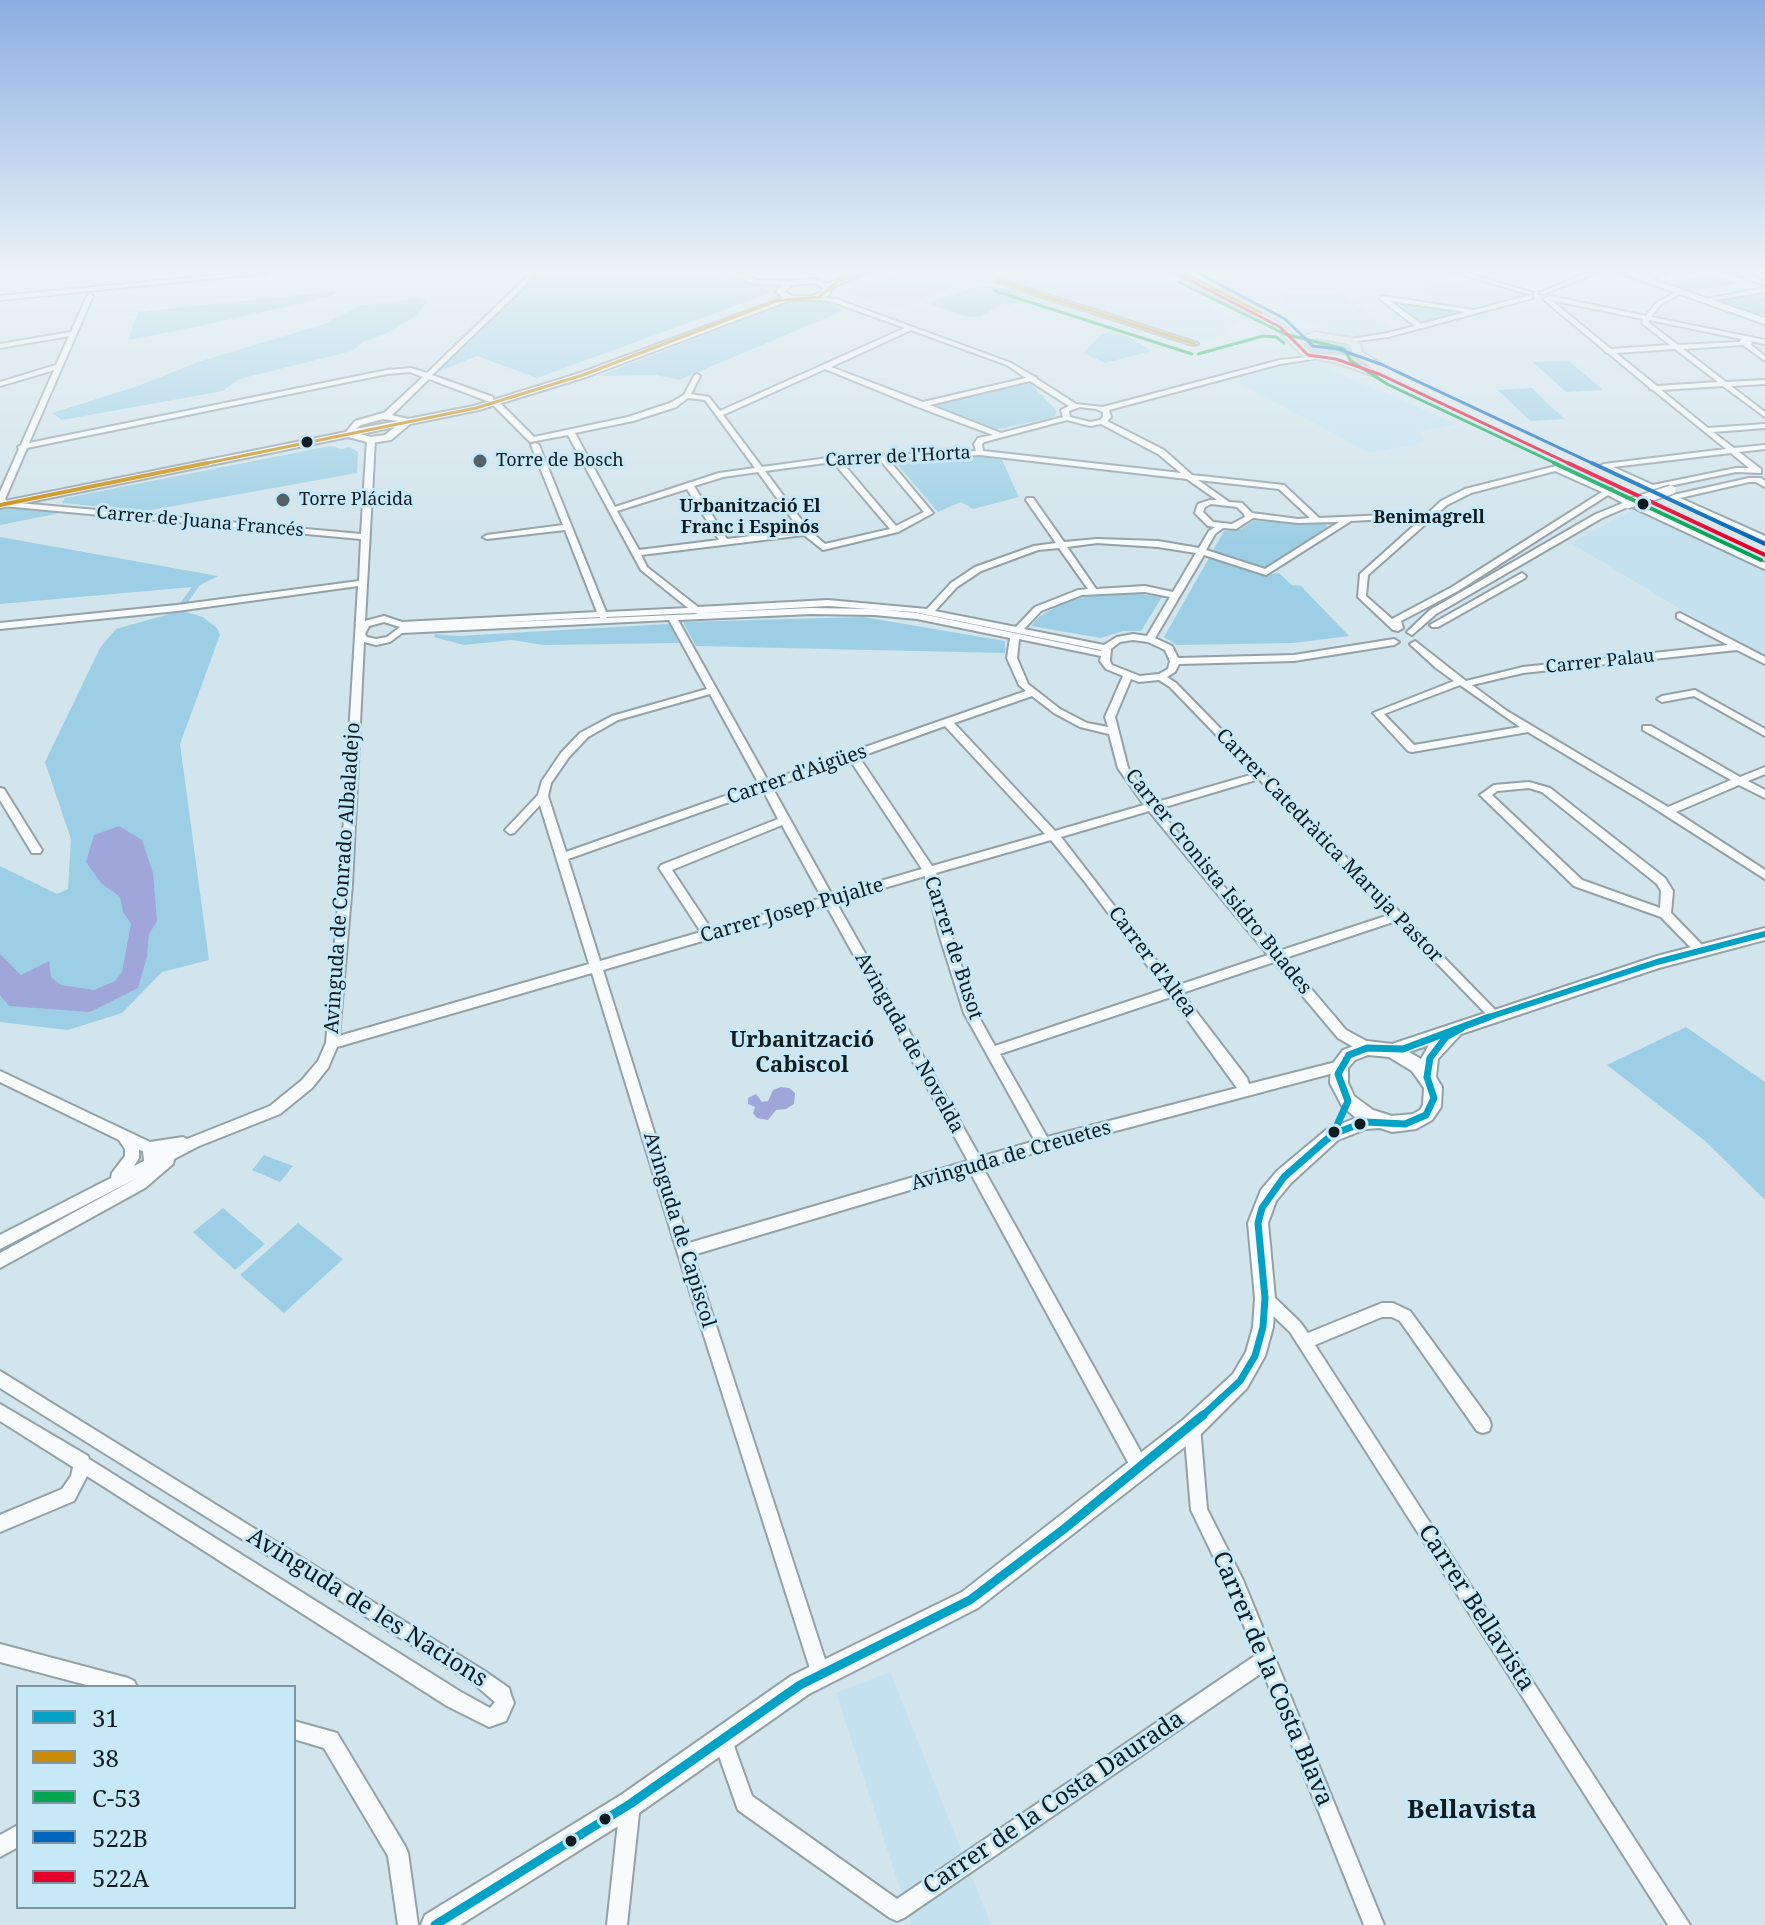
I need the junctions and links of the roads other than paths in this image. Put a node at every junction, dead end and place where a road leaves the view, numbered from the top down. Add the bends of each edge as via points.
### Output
1 (59, 363) edge
2 (444, 363) edge
3 (598, 363) edge
4 (614, 363) edge
5 (834, 363) edge
6 (989, 363) edge
7 (1006, 363) edge
8 (1277, 363) edge
9 (1347, 363) edge
10 (1375, 363) edge
11 (1621, 363) edge
12 (1699, 363) edge
13 (57, 367) junction
14 (825, 367) junction
15 (431, 376) junction
16 (697, 376) dead end
17 (1034, 378) junction
18 (1025, 381) junction
19 (1765, 382) edge
20 (0, 384) edge
21 (1726, 384) junction
22 (1652, 388) junction
23 (687, 396) junction
24 (492, 401) junction
25 (921, 405) junction
26 (1074, 406) junction
27 (1103, 409) junction
28 (720, 414) junction
29 (1765, 415) edge
30 (1067, 418) junction
31 (397, 419) junction
32 (1102, 422) junction
33 (1765, 426) edge
34 (978, 427) junction
35 (1706, 430) junction
36 (351, 432) junction
37 (571, 433) junction
38 (1516, 433) junction
39 (998, 434) junction
40 (371, 440) junction
41 (981, 440) junction
42 (533, 441) junction
43 (22, 447) junction
44 (1765, 447) edge
45 (1729, 450) junction
46 (980, 453) junction
47 (883, 458) junction
48 (835, 459) junction
49 (1604, 466) junction
50 (761, 469) junction
51 (1189, 475) junction
52 (1761, 477) edge
53 (689, 485) junction
54 (1649, 487) junction
55 (1204, 489) junction
56 (1609, 491) junction
57 (1672, 494) junction
58 (1030, 500) dead end
59 (38, 501) junction
60 (2, 502) edge
61 (1210, 502) junction
62 (1225, 502) junction
63 (612, 510) junction
64 (1251, 517) junction
65 (1349, 519) junction
66 (1423, 520) junction
67 (1318, 521) junction
68 (567, 527) junction
69 (1216, 527) junction
70 (895, 530) junction
71 (806, 532) junction
72 (366, 537) junction
73 (487, 537) dead end
74 (1765, 539) edge
75 (724, 542) junction
76 (1059, 544) junction
77 (1201, 551) junction
78 (636, 553) junction
79 (1765, 553) edge
80 (1765, 566) edge
81 (1522, 576) dead end
82 (1488, 581) junction
83 (364, 583) junction
84 (1502, 588) junction
85 (1093, 590) junction
86 (1175, 595) junction
87 (698, 611) junction
88 (929, 612) junction
89 (603, 616) junction
90 (1680, 616) dead end
91 (361, 618) junction
92 (672, 618) junction
93 (374, 621) junction
94 (1435, 625) dead end
95 (0, 626) edge
96 (401, 628) junction
97 (360, 632) junction
98 (1017, 632) junction
99 (1412, 632) junction
100 (1394, 633) junction
101 (1150, 639) junction
102 (376, 642) junction
103 (1415, 644) junction
104 (1737, 647) junction
105 (359, 649) junction
106 (1105, 651) junction
107 (1174, 657) junction
108 (1765, 661) edge
109 (1127, 677) junction
110 (1161, 677) junction
111 (1462, 683) junction
112 (711, 691) junction
113 (1031, 693) junction
114 (1662, 699) dead end
115 (947, 722) junction
116 (1530, 728) junction
117 (1647, 728) dead end
118 (1112, 731) junction
119 (1765, 733) edge
120 (853, 756) junction
121 (1765, 770) edge
122 (1259, 776) junction
123 (1740, 780) junction
124 (765, 786) junction
125 (544, 790) junction
126 (0, 791) edge
127 (1765, 795) edge
128 (1151, 807) junction
129 (1669, 810) junction
130 (785, 820) junction
131 (510, 830) dead end
132 (1053, 835) junction
133 (36, 850) dead end
134 (562, 857) junction
135 (930, 872) junction
136 (1765, 872) edge
137 (829, 900) junction
138 (1665, 914) junction
139 (1398, 916) junction
140 (1765, 934) edge
141 (709, 936) junction
142 (1765, 942) edge
143 (1704, 950) junction
144 (1278, 957) junction
145 (598, 968) junction
146 (531, 986) joint
147 (1174, 992) junction
148 (1496, 1017) junction
149 (1461, 1028) junction
150 (1342, 1034) junction
151 (332, 1043) junction
152 (1367, 1048) junction
153 (1392, 1051) junction
154 (992, 1052) junction
155 (1344, 1061) junction
156 (0, 1076) edge
157 (1427, 1077) junction
158 (1245, 1092) junction
159 (1348, 1101) junction
160 (1378, 1121) junction
161 (1333, 1134) junction
162 (123, 1137) junction
163 (194, 1142) junction
164 (1044, 1144) junction
165 (150, 1156) junction
166 (975, 1167) junction
167 (135, 1187) junction
168 (104, 1188) junction
169 (0, 1242) edge
170 (684, 1251) junction
171 (0, 1261) edge
172 (1265, 1298) junction
173 (1305, 1342) junction
174 (0, 1379) edge
175 (0, 1412) edge
176 (1483, 1425) dead end
177 (1192, 1427) junction
178 (82, 1462) junction
179 (1141, 1469) junction
180 (0, 1524) edge
181 (0, 1653) edge
182 (1264, 1660) junction
183 (821, 1675) junction
184 (120, 1685) edge
185 (296, 1731) edge
186 (722, 1739) junction
187 (630, 1804) junction
188 (408, 1925) edge
189 (435, 1925) edge
190 (617, 1925) edge
191 (1374, 1925) edge
192 (1680, 1925) edge

1 - 13 street
2 - 15 street
3 - 24 main road
4 - 24 main road
5 - 14 street
6 - 18 street
7 - 17 street
8 - 27 street
9 - 79 main road
10 - 38 main road
11 - 22 street
12 - 21 street
13 - 20 street
13 - 43 street
14 - 25 street
14 - 28 street
15 - 24 street
15 - 31 street
15 - 43 street via 411,370 387,372
16 - 23 street
17 - 18 street
17 - 26 street
18 - 25 street
19 - 21 street
21 - 22 street
21 - 29 street
22 - 35 street
23 - 28 street via 707,398
23 - 37 street via 642,416
24 - 31 main road
24 - 42 street
25 - 34 street
26 - 27 street
26 - 30 street via 1065,410
27 - 32 street via 1107,417
28 - 50 street
30 - 32 street via 1083,424
30 - 39 street
31 - 36 main road
31 - 36 main road via 368,419
31 - 40 main road via 388,438
32 - 51 street via 1161,452
33 - 35 street
34 - 39 street
34 - 41 street
35 - 45 street
36 - 40 main road
36 - 59 main road
36 - 60 main road
37 - 42 street
37 - 63 street
38 - 49 main road
38 - 79 main road
39 - 41 street
40 - 72 street, Avinguda de Conrado Albaladejo
41 - 46 street
42 - 68 street
43 - 60 street
44 - 45 street
45 - 49 street
45 - 52 street
46 - 47 street, Carrer de l'Horta
46 - 51 street, Carrer de l'Horta
47 - 48 street, Carrer de l'Horta
47 - 70 street via 929,513
48 - 50 street, Carrer de l'Horta
48 - 70 street
49 - 54 street
50 - 53 street, Carrer de l'Horta
50 - 71 street
51 - 55 street
51 - 67 street, Carrer de l'Horta via 1281,487
52 - 54 street via 1736,470
52 - 57 street
53 - 63 street, Carrer de l'Horta
53 - 75 street
54 - 57 street
55 - 61 street
55 - 62 street
56 - 66 street via 1556,468 1468,491
56 - 80 street
56 - 100 street via 1455,589 1396,620
57 - 74 street
57 - 82 street, bridge via 1627,504
58 - 76 street
59 - 60 main road
59 - 72 street, Carrer de Juana Francés
61 - 62 street
61 - 69 street via 1199,513
62 - 64 street via 1239,505
63 - 78 street
64 - 67 street
64 - 69 street via 1240,525
65 - 66 street
65 - 67 street
65 - 77 street via 1266,572
66 - 100 street via 1364,574 1362,597
68 - 73 street
68 - 89 street
69 - 77 street
70 - 71 street via 823,547
71 - 75 street
72 - 83 street, Avinguda de Conrado Albaladejo
75 - 78 street
76 - 77 street via 1127,541
76 - 85 street
76 - 88 street via 983,567 954,585
77 - 86 street
78 - 87 street via 644,568
81 - 84 street
82 - 84 street
82 - 99 street via 1433,612
83 - 91 street, Avinguda de Conrado Albaladejo
83 - 95 street
84 - 94 street
85 - 86 street via 1145,589
85 - 98 street via 1049,602
86 - 101 street
87 - 88 street via 828,603
87 - 89 street
88 - 98 street
89 - 96 street
90 - 104 street
91 - 93 street
91 - 97 street, Avinguda de Conrado Albaladejo
92 - 96 street
92 - 98 street via 874,612
92 - 112 street, Avinguda de Novelda
93 - 96 street via 393,619
93 - 97 street
96 - 102 street via 390,639
97 - 102 street
97 - 105 street, Avinguda de Conrado Albaladejo
98 - 106 street
98 - 113 street via 1012,648 1016,671
99 - 100 street
99 - 103 street via 1419,638
100 - 103 street
100 - 107 street via 1294,658
101 - 106 street via 1124,638
101 - 107 street
102 - 105 street
103 - 111 street
104 - 108 street
104 - 111 street, Carrer Palau via 1523,670
105 - 151 street, Avinguda de Conrado Albaladejo
106 - 109 street via 1109,667
107 - 110 street via 1172,670
109 - 110 street
109 - 118 street, Carrer Cronista Isidro Buades via 1110,717
110 - 122 street, Carrer Catedràtica Maruja Pastor
111 - 116 street
111 - 116 street, Carrer Palau via 1378,713 1412,749
112 - 124 street, Avinguda de Novelda
112 - 125 street via 654,706 584,735
113 - 115 street, Carrer d'Aigües
113 - 118 street via 1084,725
114 - 119 street via 1695,693
115 - 120 street, Carrer d'Aigües
115 - 132 street, Carrer d'Altea
116 - 129 street
117 - 123 street
118 - 128 street, Carrer Cronista Isidro Buades via 1123,768
120 - 124 street, Carrer d'Aigües
120 - 135 street, Carrer de Busot
121 - 123 street
122 - 128 street, Carrer Josep Pujalte
122 - 139 street, Carrer Catedràtica Maruja Pastor
123 - 127 street
123 - 129 street
124 - 130 street, Avinguda de Novelda
124 - 134 street, Carrer d'Aigües
125 - 131 street
125 - 134 street, Avinguda de Capiscol
126 - 133 street
128 - 132 street, Carrer Josep Pujalte
128 - 144 street, Carrer Cronista Isidro Buades
129 - 136 street
130 - 137 street, Avinguda de Novelda
130 - 141 street via 665,868
132 - 135 street, Carrer Josep Pujalte
132 - 147 street, Carrer d'Altea
134 - 145 street, Avinguda de Capiscol
135 - 137 street, Carrer Josep Pujalte
135 - 154 street, Carrer de Busot via 970,1013
137 - 141 street, Carrer Josep Pujalte
137 - 166 street, Avinguda de Novelda
138 - 138 street via 1667,891 1661,881 1546,790 1529,785 1494,788 1485,795 1578,883
138 - 143 street
139 - 144 street
139 - 148 street, Carrer Catedràtica Maruja Pastor
140 - 143 main road
141 - 145 street, Carrer Josep Pujalte
142 - 143 main road
143 - 148 main road
144 - 147 street
144 - 150 street, Carrer Cronista Isidro Buades
145 - 146 street, Carrer Josep Pujalte
145 - 170 street, Avinguda de Capiscol
146 - 151 street, Avinguda de Conrado Albaladejo
147 - 154 street
147 - 158 street, Carrer d'Altea
148 - 149 main road
149 - 153 main road
149 - 157 main road via 1436,1048
150 - 152 street, Carrer Cronista Isidro Buades
150 - 155 street, Carrer Cronista Isidro Buades
151 - 163 street via 307,1084 275,1110
152 - 153 main road
152 - 155 main road
153 - 157 main road
154 - 164 street, Carrer de Busot
155 - 158 street, Avinguda de Creuetes
155 - 159 main road via 1339,1083
156 - 162 street
157 - 160 main road via 1434,1098 1426,1115 1405,1124
158 - 164 street, Avinguda de Creuetes
159 - 160 main road
159 - 161 main road
160 - 161 main road
161 - 172 main road via 1284,1177 1262,1208 1259,1256
162 - 165 street
162 - 168 street via 132,1147 132,1158
163 - 165 street
163 - 167 street
164 - 166 street, Avinguda de Creuetes
165 - 167 street
165 - 168 street
166 - 170 street, Avinguda de Creuetes
166 - 179 street, Avinguda de Novelda
167 - 171 street
168 - 169 street
170 - 183 street, Avinguda de Capiscol
172 - 173 street, Carrer Bellavista
172 - 177 main road via 1255,1356 1240,1381
173 - 176 street via 1393,1310 1405,1316
173 - 192 street, Carrer Bellavista
174 - 178 street, Avinguda de les Nacions via 480,1678 502,1695 505,1703 499,1714 489,1718 454,1699
175 - 178 street, Avinguda de les Nacions
177 - 179 main road
177 - 182 street, Carrer de la Costa Blava via 1199,1510 1237,1586
178 - 180 street via 68,1495
179 - 183 main road via 970,1600
181 - 184 street
182 - 186 street, Carrer de la Costa Daurada via 897,1911 745,1803
182 - 191 street, Carrer de la Costa Blava
183 - 186 main road
185 - 188 street via 330,1740 398,1853
186 - 187 main road
187 - 189 main road
187 - 190 street

